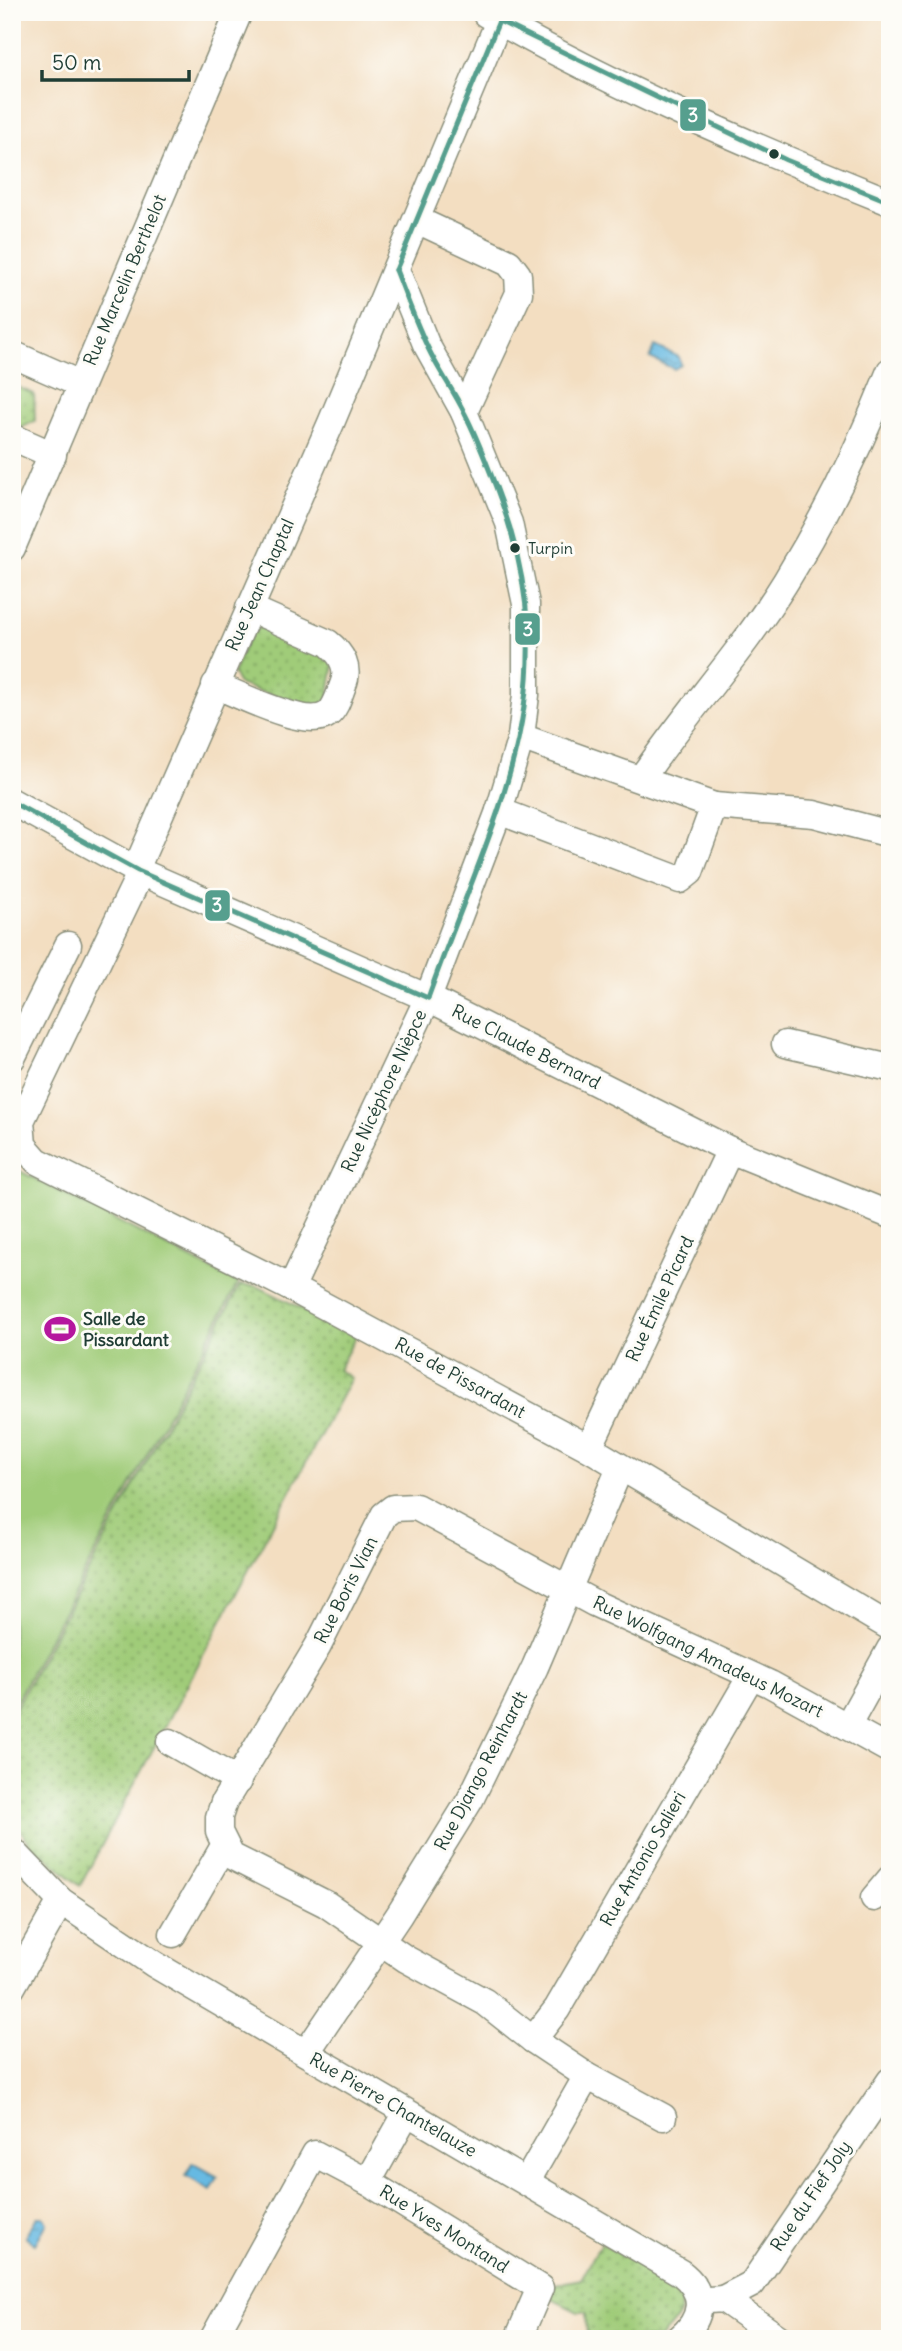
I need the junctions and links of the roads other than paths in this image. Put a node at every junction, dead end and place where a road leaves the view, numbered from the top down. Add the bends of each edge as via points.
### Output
1 (239, 12) edge
2 (491, 17) edge
3 (890, 202) edge
4 (417, 220) junction
5 (396, 270) junction
6 (12, 354) edge
7 (890, 371) edge
8 (80, 384) junction
9 (883, 407) edge
10 (464, 412) junction
11 (12, 437) edge
12 (53, 455) junction
13 (12, 548) edge
14 (249, 608) junction
15 (215, 685) junction
16 (521, 737) junction
17 (641, 779) junction
18 (12, 802) edge
19 (714, 806) junction
20 (499, 811) junction
21 (890, 834) edge
22 (138, 871) junction
23 (68, 945) dead end
24 (428, 998) junction
25 (785, 1044) dead end
26 (12, 1058) edge
27 (890, 1068) edge
28 (19, 1107) edge
29 (23, 1145) joint
30 (730, 1150) junction
31 (890, 1216) edge
32 (291, 1288) junction
33 (589, 1448) junction
34 (620, 1468) junction
35 (568, 1590) junction
36 (890, 1627) edge
37 (890, 1648) edge
38 (751, 1676) junction
39 (848, 1725) junction
40 (170, 1742) dead end
41 (890, 1750) edge
42 (238, 1781) junction
43 (224, 1846) junction
44 (12, 1850) edge
45 (61, 1901) junction
46 (173, 1934) dead end
47 (381, 1942) junction
48 (12, 1987) edge
49 (533, 2040) junction
50 (306, 2053) junction
51 (587, 2076) junction
52 (890, 2081) edge
53 (406, 2114) junction
54 (663, 2118) dead end
55 (368, 2182) junction
56 (527, 2182) junction
57 (711, 2300) junction
58 (213, 2339) edge
59 (518, 2339) edge
60 (678, 2339) edge
61 (780, 2339) edge

1 - 8 street, Rue Marcelin Berthelot
2 - 3 street via 786,160
2 - 4 street, Rue Jean Chaptal
4 - 5 street, Rue Jean Chaptal
4 - 10 street via 509,263 518,275 519,293
5 - 10 street via 426,345
5 - 14 street, Rue Jean Chaptal
6 - 8 street
7 - 9 street
8 - 12 street, Rue Marcelin Berthelot
9 - 17 street via 786,582
10 - 16 street via 509,523 526,604 528,667
11 - 12 street
12 - 13 street, Rue Marcelin Berthelot
14 - 15 street, Rue Jean Chaptal
14 - 15 street via 339,652 346,678 334,709 321,718 304,719
15 - 22 street, Rue Jean Chaptal
16 - 17 street
16 - 20 street, Rue Nicéphore Nièpce
17 - 19 street
18 - 22 street, Rue Claude Bernard
19 - 20 street via 690,872 680,880
19 - 21 street via 814,814
20 - 24 street, Rue Nicéphore Nièpce
22 - 24 street, Rue Claude Bernard
22 - 28 street, Rue Jean Chaptal
23 - 26 street
24 - 30 street, Rue Claude Bernard
24 - 32 street, Rue Nicéphore Nièpce
25 - 27 street
28 - 29 street, Rue Jean Chaptal
29 - 32 street, Rue de Pissardant via 37,1161
30 - 31 street, Rue Claude Bernard
30 - 33 street, Rue Émile Picard
32 - 33 street, Rue de Pissardant
33 - 34 street, Rue de Pissardant
34 - 35 street, Rue Django Reinhardt
34 - 36 street, Rue de Pissardant
35 - 38 street, Rue Wolfgang Amadeus Mozart
35 - 42 street, Rue Boris Vian via 416,1507 393,1508 384,1515 318,1646
35 - 47 street, Rue Django Reinhardt via 536,1668 470,1800
37 - 39 street
38 - 39 street, Rue Wolfgang Amadeus Mozart
38 - 49 street, Rue Antonio Salieri via 557,2009
39 - 41 street, Rue Wolfgang Amadeus Mozart
40 - 42 street
42 - 43 street, Rue Boris Vian via 219,1817
43 - 46 street
43 - 47 street via 241,1862 326,1904
44 - 45 street, Rue Pierre Chantelauze
45 - 48 street
45 - 50 street, Rue Pierre Chantelauze via 154,1964
47 - 49 street via 485,2002
47 - 50 street, Rue Django Reinhardt
49 - 51 street
50 - 53 street, Rue Pierre Chantelauze
51 - 54 street
51 - 56 street
52 - 57 street, Rue du Fief Joly via 752,2284
53 - 55 street, Rue Yves Montand
53 - 56 street, Rue Pierre Chantelauze
55 - 58 street via 315,2154
55 - 59 street, Rue Yves Montand via 540,2288
56 - 57 street, Rue Pierre Chantelauze via 681,2273
57 - 60 street
57 - 61 street, Rue Pierre Chantelauze

